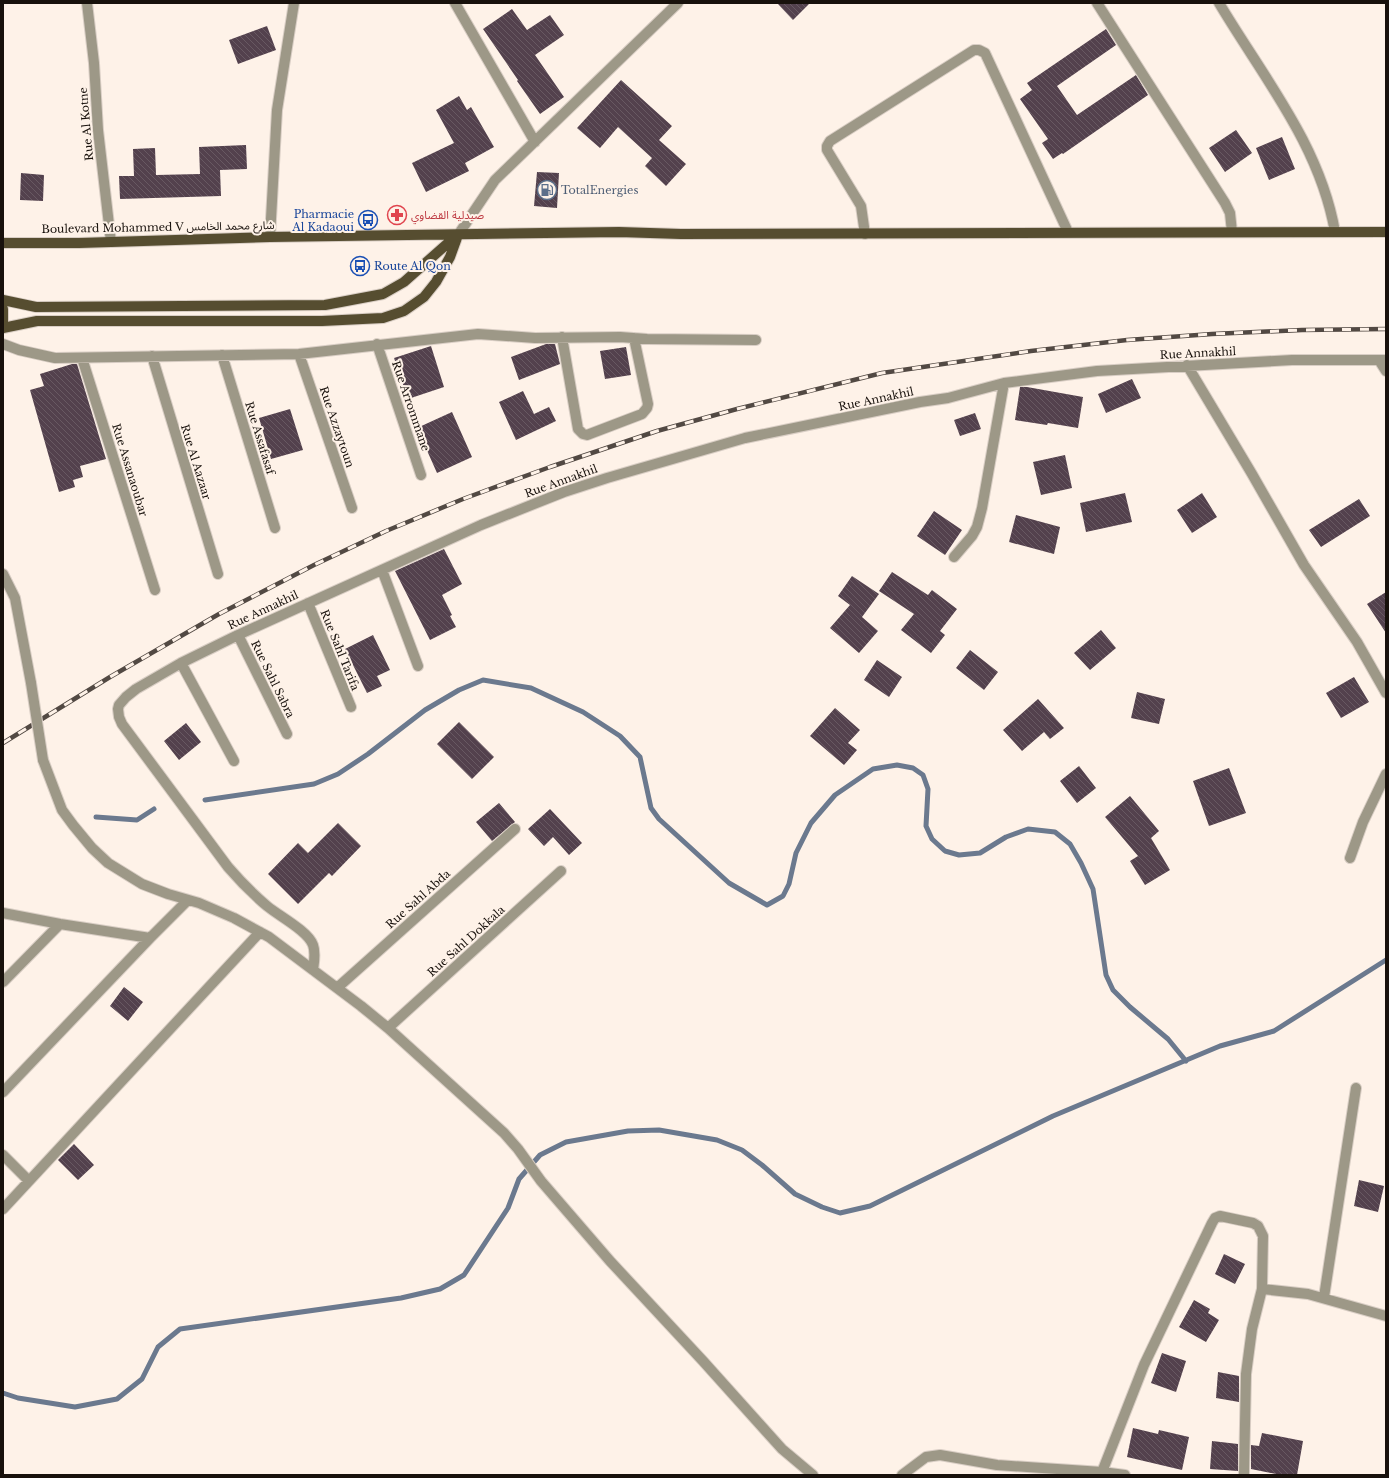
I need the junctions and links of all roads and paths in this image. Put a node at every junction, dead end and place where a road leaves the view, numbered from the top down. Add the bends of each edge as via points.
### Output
1 (87, 3) edge
2 (294, 3) edge
3 (455, 3) edge
4 (677, 3) edge
5 (1097, 3) edge
6 (1219, 3) edge
7 (534, 142) junction
8 (1068, 232) junction
9 (1232, 232) junction
10 (1335, 232) junction
11 (1386, 232) edge
12 (865, 234) junction
13 (458, 235) junction
14 (270, 237) junction
15 (3, 242) edge
16 (111, 242) junction
17 (3, 300) edge
18 (3, 309) edge
19 (3, 324) edge
20 (3, 328) edge
21 (562, 337) junction
22 (634, 338) junction
23 (756, 340) dead end
24 (3, 344) edge
25 (377, 344) junction
26 (299, 354) junction
27 (222, 355) junction
28 (152, 356) junction
29 (82, 358) junction
30 (1382, 360) edge
31 (1187, 365) junction
32 (1386, 371) edge
33 (1004, 382) junction
34 (421, 475) dead end
35 (352, 508) dead end
36 (275, 528) dead end
37 (954, 557) dead end
38 (382, 570) junction
39 (3, 574) edge
40 (218, 574) dead end
41 (155, 590) dead end
42 (308, 603) junction
43 (238, 635) junction
44 (181, 663) junction
45 (418, 666) dead end
46 (1386, 693) edge
47 (351, 707) dead end
48 (287, 734) dead end
49 (234, 761) dead end
50 (1386, 774) edge
51 (515, 829) dead end
52 (1350, 858) dead end
53 (561, 871) dead end
54 (188, 900) junction
55 (3, 912) edge
56 (60, 924) junction
57 (260, 932) junction
58 (150, 938) junction
59 (313, 970) junction
60 (3, 982) edge
61 (337, 988) junction
62 (388, 1028) junction
63 (1356, 1088) dead end
64 (3, 1092) edge
65 (3, 1155) edge
66 (29, 1181) junction
67 (3, 1209) edge
68 (1262, 1289) junction
69 (1324, 1297) junction
70 (1386, 1316) edge
71 (1102, 1472) junction
72 (813, 1475) edge
73 (902, 1475) edge
74 (1125, 1475) edge
75 (1244, 1475) edge

1 - 16 street, Rue Al Kotne
2 - 14 street via 277,110
3 - 7 street
4 - 7 street
5 - 9 street via 1225,203 1230,213
6 - 10 street via 1284,104 1308,148 1322,182
7 - 13 street via 495,180
8 - 9 main road, Boulevard Mohammed V شارع محمد الخامس
8 - 12 main road, Boulevard Mohammed V شارع محمد الخامس
8 - 12 street via 984,53 974,50 830,141 827,146 861,206
9 - 10 main road, Boulevard Mohammed V شارع محمد الخامس
10 - 11 main road, Boulevard Mohammed V شارع محمد الخامس
12 - 13 main road, Boulevard Mohammed V شارع محمد الخامس via 619,232
13 - 14 main road, Boulevard Mohammed V شارع محمد الخامس
13 - 17 main road via 404,282 383,294 325,305 36,307
13 - 20 main road via 450,257 424,296 404,311 382,318 322,321 38,321
14 - 16 main road, Boulevard Mohammed V شارع محمد الخامس
15 - 16 main road, Boulevard Mohammed V شارع محمد الخامس
18 - 19 main road
21 - 22 street
21 - 22 street via 578,429 587,435 642,414 647,408
21 - 25 street via 478,334
22 - 23 street
24 - 29 street via 56,358
25 - 26 street
25 - 34 street, Rue Arrommane
26 - 27 street
26 - 35 street, Rue Azzaytoun
27 - 28 street
27 - 36 street, Rue Assafasaf
28 - 29 street
28 - 40 street, Rue Al Aazaar
29 - 41 street, Rue Assanaoubar
30 - 31 street, Rue Annakhil via 1292,360
30 - 32 street
31 - 33 street, Rue Annakhil via 1097,371
31 - 46 street via 1304,566 1357,642
33 - 37 street via 977,527
33 - 38 street, Rue Annakhil via 948,398 746,438 615,475 481,525
38 - 42 street, Rue Annakhil
38 - 45 street
39 - 54 street, bridge via 15,598 43,760 62,810 92,848 117,869 142,884
42 - 43 street, Rue Annakhil
42 - 47 street, Rue Sahl Tarifa
43 - 44 street, Rue Annakhil
43 - 48 street, Rue Sahl Sabra
44 - 49 street
44 - 59 street, Rue Annakhil via 126,696 119,705 118,718 228,867 247,888 305,933 314,946
50 - 52 street via 1363,822
51 - 61 street, Rue Sahl Abda
53 - 62 street, Rue Sahl Dokkala
54 - 57 street via 234,918
54 - 58 street
55 - 56 street
56 - 58 street
56 - 60 street
57 - 59 street
57 - 66 street
58 - 64 street
59 - 61 street
61 - 62 street
62 - 72 street via 504,1133 541,1181 610,1261 777,1444
63 - 69 street
65 - 66 street
66 - 67 street
68 - 69 street
68 - 71 street via 1261,1230 1253,1223 1220,1216 1215,1218 1144,1365
68 - 75 street via 1252,1329 1246,1374
69 - 70 street
71 - 73 street via 997,1465 940,1455 926,1457
71 - 74 street

